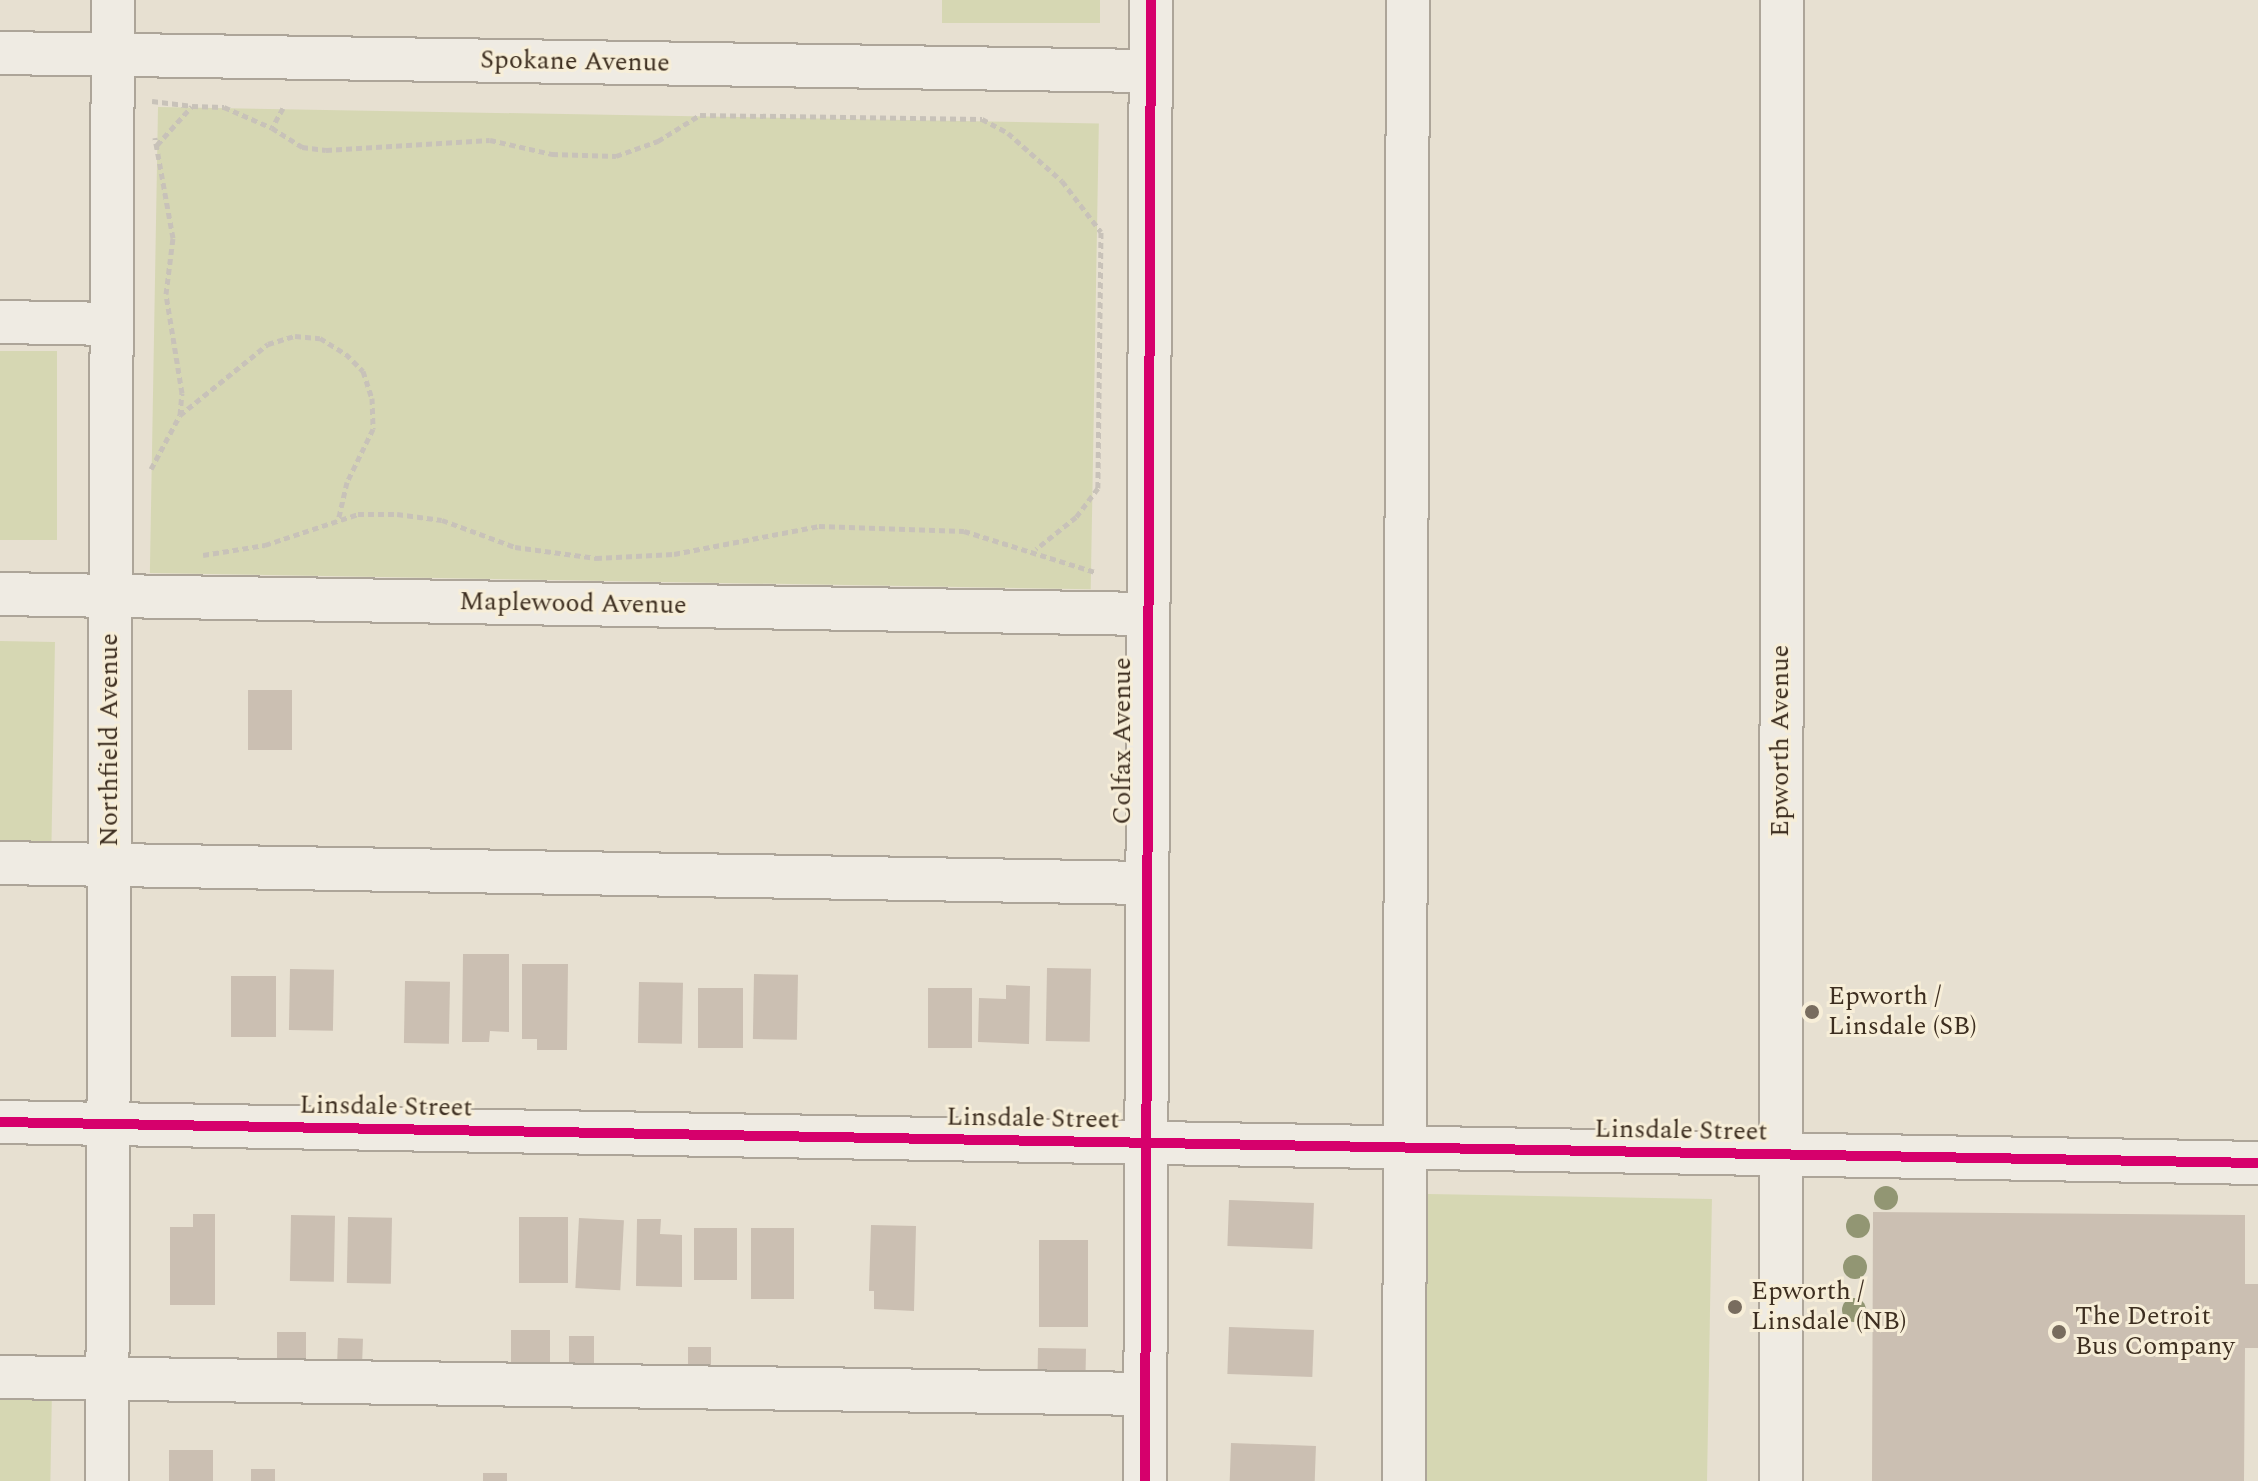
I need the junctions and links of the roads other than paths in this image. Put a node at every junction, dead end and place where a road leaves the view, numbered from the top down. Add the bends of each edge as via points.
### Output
1 (113, 0) edge
2 (1151, 0) edge
3 (1408, 0) edge
4 (1782, 0) edge
5 (0, 53) edge
6 (113, 55) junction
7 (1151, 71) junction
8 (0, 322) edge
9 (111, 324) junction
10 (0, 594) edge
11 (111, 596) junction
12 (1145, 614) junction
13 (0, 863) edge
14 (110, 865) junction
15 (1146, 883) junction
16 (0, 1122) edge
17 (109, 1123) junction
18 (1146, 1143) junction
19 (1408, 1148) junction
20 (1781, 1155) junction
21 (2258, 1163) edge
22 (0, 1377) edge
23 (108, 1377) junction
24 (1145, 1394) junction
25 (107, 1481) edge
26 (1145, 1481) edge
27 (1404, 1481) edge
28 (1781, 1481) edge

1 - 6 street, Northfield Avenue
2 - 7 street, Colfax Avenue
3 - 19 street
4 - 20 street, Epworth Avenue
5 - 6 street, Spokane Avenue
6 - 7 street, Spokane Avenue
6 - 9 street, Northfield Avenue
7 - 12 street, Colfax Avenue
8 - 9 street
9 - 11 street, Northfield Avenue
10 - 11 street, Maplewood Avenue
11 - 12 street, Maplewood Avenue
11 - 14 street, Northfield Avenue
12 - 15 street, Colfax Avenue
13 - 14 street
14 - 15 street
14 - 17 street, Northfield Avenue
15 - 18 street, Colfax Avenue
16 - 17 street, Linsdale Street
17 - 18 street, Linsdale Street
17 - 23 street, Northfield Avenue
18 - 19 street, Linsdale Street
18 - 24 street, Colfax Avenue
19 - 20 street, Linsdale Street
19 - 27 street
20 - 21 street, Linsdale Street
20 - 28 street, Epworth Avenue
22 - 23 street
23 - 24 street
23 - 25 street, Northfield Avenue
24 - 26 street, Colfax Avenue

